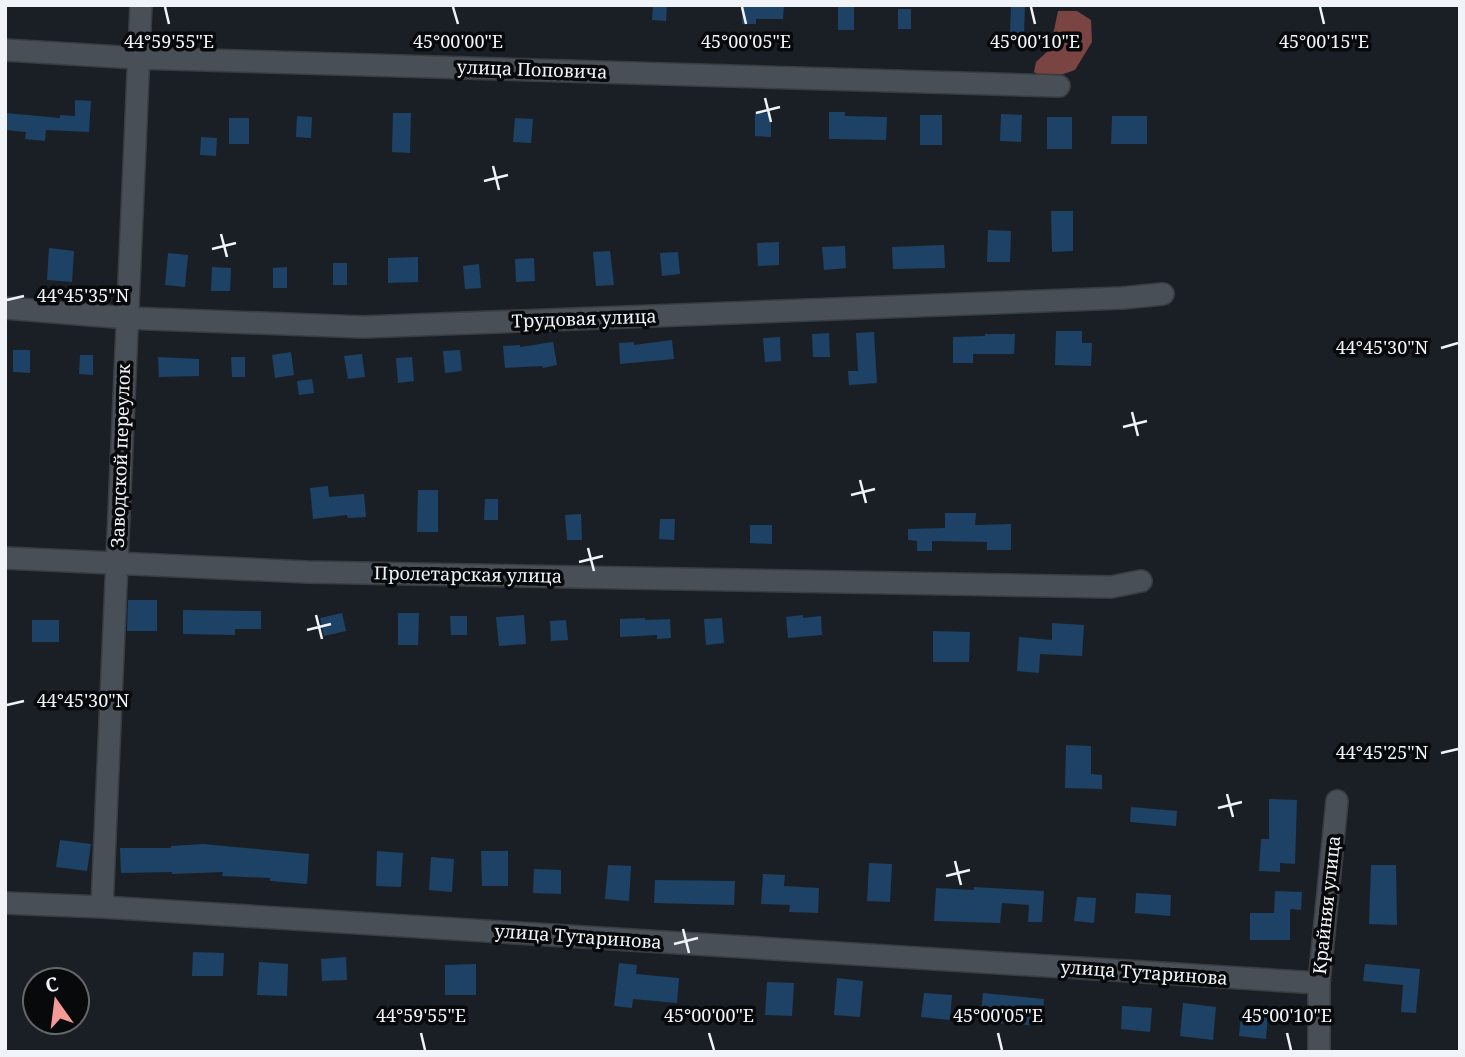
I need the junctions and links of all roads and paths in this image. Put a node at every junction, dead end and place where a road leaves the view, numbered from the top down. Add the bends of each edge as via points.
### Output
1 (141, 5) edge
2 (5, 50) edge
3 (137, 58) junction
4 (1059, 86) dead end
5 (1163, 294) dead end
6 (5, 308) edge
7 (127, 318) junction
8 (5, 558) edge
9 (116, 562) junction
10 (1141, 581) dead end
11 (1337, 801) dead end
12 (5, 903) edge
13 (102, 907) junction
14 (1319, 984) junction
15 (1318, 1052) edge

1 - 3 street, Заводской переулок
2 - 3 street, улица Поповича
3 - 4 street, улица Поповича
3 - 7 street, Заводской переулок
5 - 7 street, Трудовая улица via 363,327
6 - 7 street, Трудовая улица
7 - 9 street, Заводской переулок
8 - 9 street, Пролетарская улица
9 - 10 street, Пролетарская улица via 307,572 1111,587
9 - 13 street, Заводской переулок
11 - 14 street, Крайняя улица
12 - 13 street, улица Тутаринова
13 - 14 street, улица Тутаринова
14 - 15 street, Крайняя улица

